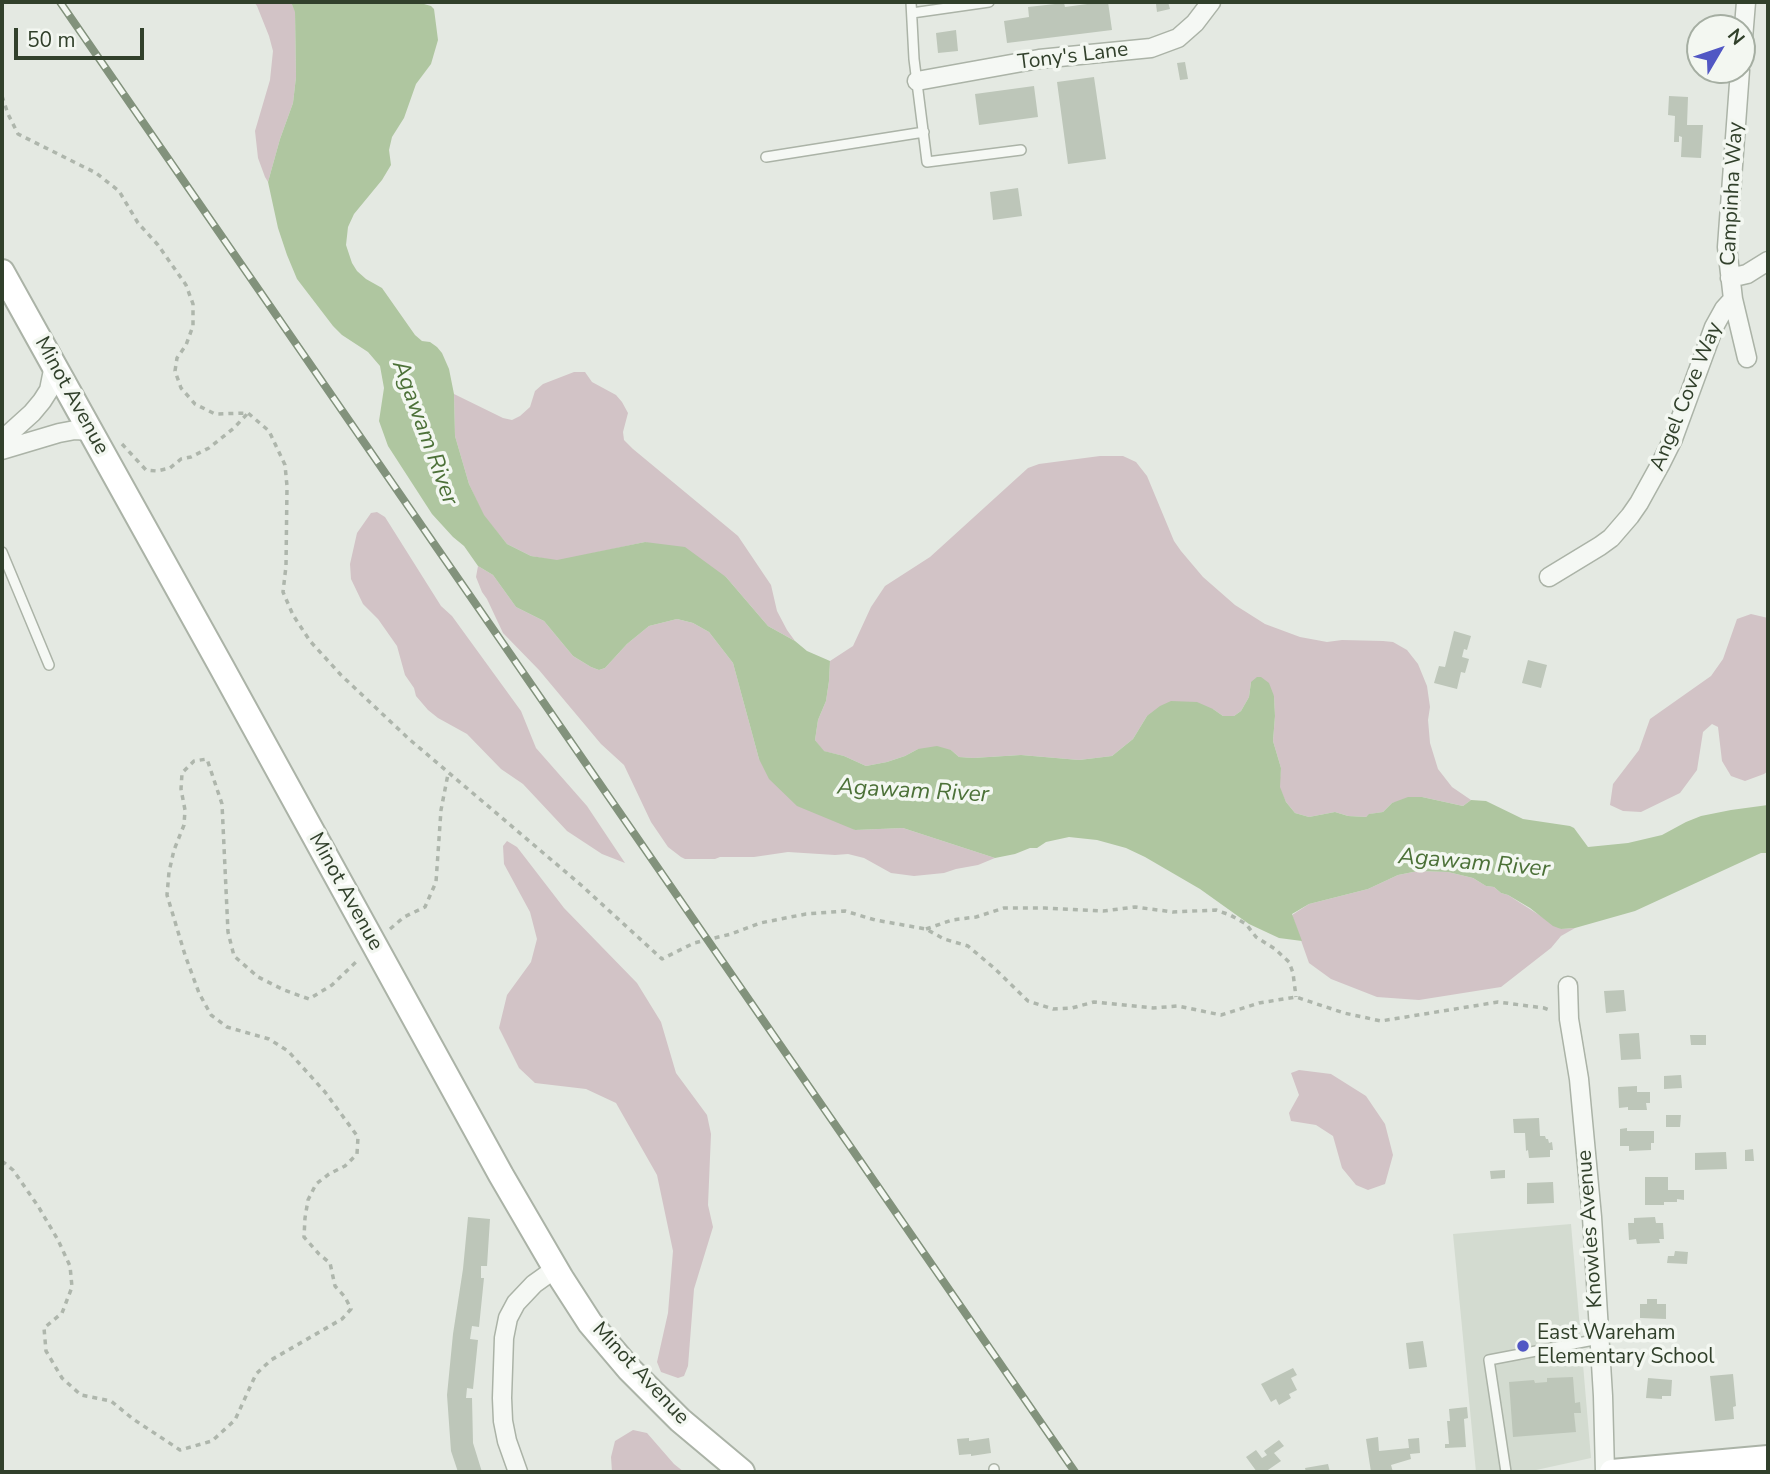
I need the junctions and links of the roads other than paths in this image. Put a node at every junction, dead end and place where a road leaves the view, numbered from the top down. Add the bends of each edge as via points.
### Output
1 (911, 2) edge
2 (989, 2) edge
3 (1211, 2) edge
4 (912, 13) junction
5 (917, 81) junction
6 (1739, 84) edge
7 (924, 132) junction
8 (1021, 149) dead end
9 (766, 158) dead end
10 (1767, 263) edge
11 (2, 272) edge
12 (1730, 278) junction
13 (1733, 299) junction
14 (1747, 358) dead end
15 (54, 365) junction
16 (92, 434) junction
17 (2, 440) edge
18 (2, 450) edge
19 (2, 552) edge
20 (1549, 577) dead end
21 (49, 665) dead end
22 (1568, 986) dead end
23 (555, 1269) junction
24 (1600, 1339) junction
25 (1768, 1458) edge
26 (518, 1472) edge
27 (742, 1472) edge
28 (1506, 1472) edge
29 (1605, 1472) edge
30 (1612, 1472) edge

1 - 4 lane
2 - 4 lane
3 - 5 street, Tony's Lane via 1178,38 1151,48 1039,59
4 - 5 lane
5 - 7 lane
6 - 12 street, Campinha Way via 1727,247
7 - 8 lane via 927,162
7 - 9 lane
10 - 12 street
11 - 15 main road, Minot Avenue
12 - 13 street, Campinha Way
13 - 14 street, Campinha Way
13 - 20 street, Angel Cove Way via 1714,327 1672,439 1639,503 1600,546
15 - 16 main road, Minot Avenue
15 - 17 street via 42,401
16 - 18 street via 75,430
16 - 23 main road, Minot Avenue
19 - 21 lane
22 - 24 street, Knowles Avenue
23 - 26 street via 516,1303 504,1338 503,1420
23 - 27 main road, Minot Avenue via 590,1323 629,1369
24 - 28 lane via 1489,1360
24 - 29 street, Knowles Avenue
25 - 30 main road

